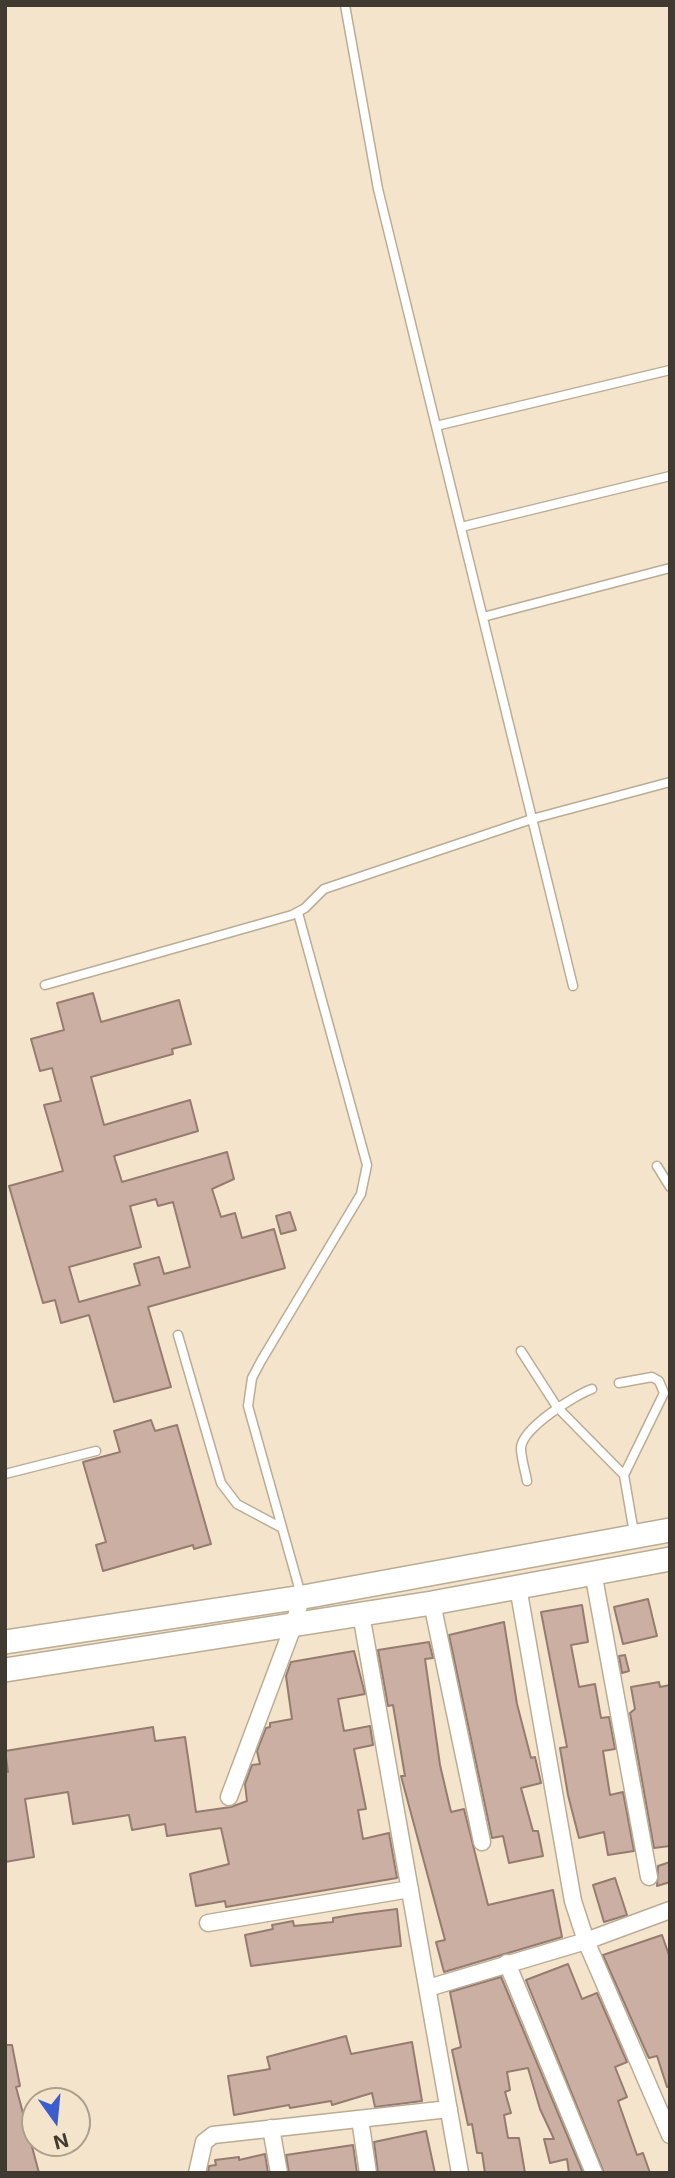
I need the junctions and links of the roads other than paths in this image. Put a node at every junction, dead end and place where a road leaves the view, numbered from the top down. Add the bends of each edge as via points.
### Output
1 (345, 5) edge
2 (670, 370) edge
3 (436, 426) junction
4 (670, 476) edge
5 (461, 527) junction
6 (670, 568) edge
7 (483, 617) junction
8 (670, 782) edge
9 (532, 819) junction
10 (298, 913) junction
11 (45, 985) dead end
12 (573, 986) dead end
13 (657, 1166) dead end
14 (670, 1187) edge
15 (178, 1335) dead end
16 (522, 1351) dead end
17 (619, 1383) dead end
18 (592, 1389) dead end
19 (557, 1407) junction
20 (96, 1451) dead end
21 (5, 1474) edge
22 (624, 1475) junction
23 (527, 1480) dead end
24 (282, 1528) junction
25 (670, 1530) edge
26 (634, 1536) junction
27 (670, 1559) edge
28 (593, 1572) junction
29 (518, 1587) junction
30 (301, 1598) junction
31 (432, 1603) junction
32 (361, 1614) junction
33 (295, 1624) junction
34 (5, 1642) edge
35 (5, 1671) edge
36 (229, 1797) dead end
37 (482, 1842) dead end
38 (649, 1877) dead end
39 (410, 1889) junction
40 (668, 1917) edge
41 (208, 1923) dead end
42 (586, 1941) junction
43 (507, 1964) junction
44 (428, 1988) junction
45 (449, 2109) junction
46 (360, 2119) junction
47 (271, 2128) junction
48 (670, 2135) edge
49 (197, 2173) edge
50 (279, 2173) edge
51 (368, 2173) edge
52 (460, 2173) edge
53 (594, 2173) edge

1 - 3 lane via 378,189
2 - 3 lane
3 - 5 lane
4 - 5 lane
5 - 7 lane
6 - 7 lane
7 - 9 lane
8 - 9 lane
9 - 10 lane via 324,889
9 - 12 lane
10 - 11 lane
10 - 24 lane via 368,1164 361,1194 250,1385 248,1406
13 - 14 lane
15 - 24 lane via 221,1483 237,1504
16 - 19 lane
17 - 22 lane via 652,1377 664,1393
18 - 19 lane
19 - 22 lane
19 - 23 lane via 522,1443
20 - 21 lane
22 - 26 lane
24 - 30 lane
25 - 26 main road
26 - 30 main road
27 - 28 main road
28 - 29 main road
28 - 38 street
29 - 31 main road
29 - 42 street via 573,1901
30 - 33 street
30 - 34 main road
31 - 32 main road
31 - 37 street
32 - 33 main road
32 - 39 street
33 - 35 main road
33 - 36 street
39 - 41 street
39 - 44 street
40 - 42 street
42 - 43 street
42 - 48 street
43 - 44 street
43 - 53 street
44 - 45 street
45 - 46 street
45 - 52 street
46 - 47 street
46 - 51 street
47 - 49 street via 207,2138
47 - 50 street

